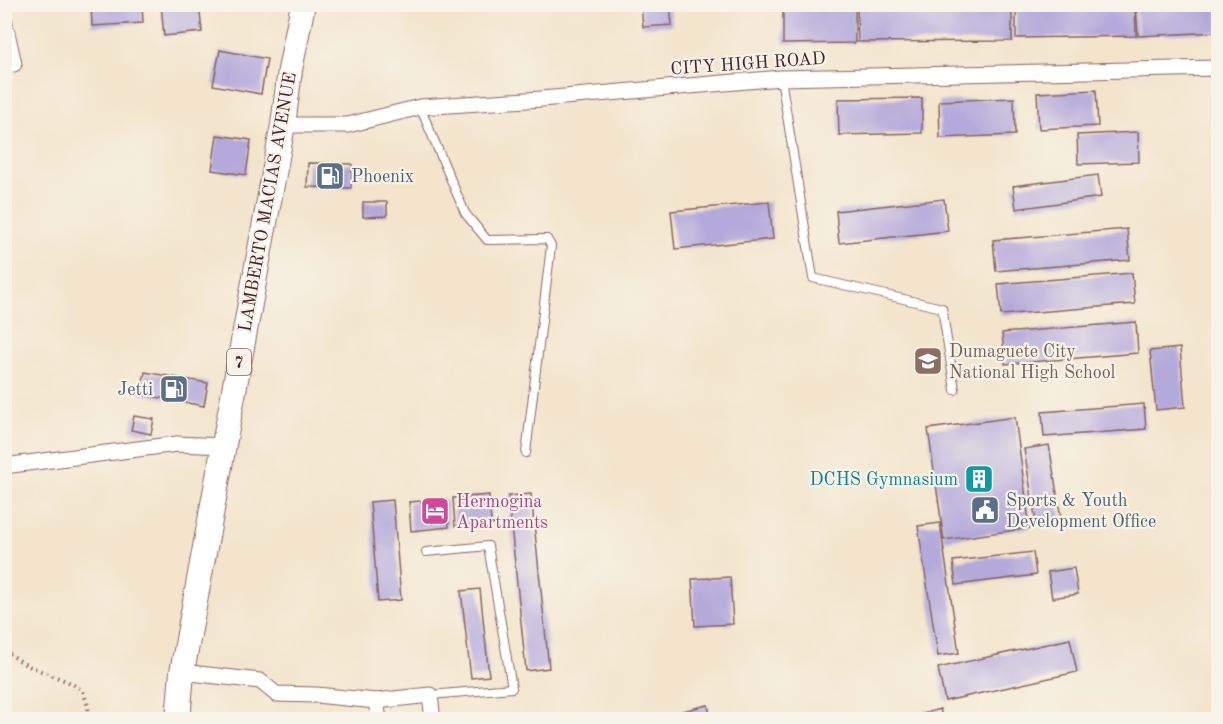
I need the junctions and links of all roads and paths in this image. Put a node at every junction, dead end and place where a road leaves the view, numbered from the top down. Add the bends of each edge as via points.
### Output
1 (303, 4) edge
2 (4, 19) edge
3 (4, 65) edge
4 (1218, 68) edge
5 (781, 78) junction
6 (420, 107) junction
7 (283, 125) junction
8 (955, 390) dead end
9 (224, 446) junction
10 (526, 453) dead end
11 (4, 466) edge
12 (426, 552) dead end
13 (4, 650) edge
14 (182, 672) junction
15 (430, 695) junction
16 (376, 701) junction
17 (89, 720) edge
18 (178, 720) edge
19 (379, 720) edge
20 (433, 720) edge

1 - 7 main road, LAMBERTO MACIAS AVENUE / 7
2 - 3 street via 14,64
4 - 5 street, CITY HIGH ROAD
5 - 6 street, CITY HIGH ROAD
5 - 8 lane via 813,278 942,308
6 - 7 street, CITY HIGH ROAD via 348,125
6 - 10 lane via 465,213 487,240 547,239 551,246
7 - 9 main road, LAMBERTO MACIAS AVENUE / 7
9 - 11 street via 177,444
9 - 14 main road, LAMBERTO MACIAS AVENUE / 7
12 - 15 lane via 489,546 512,688
13 - 17 path via 26,665 83,691
14 - 16 street via 260,681 276,694
14 - 18 main road, LAMBERTO MACIAS AVENUE / 7
15 - 16 street
15 - 20 street
16 - 19 street

